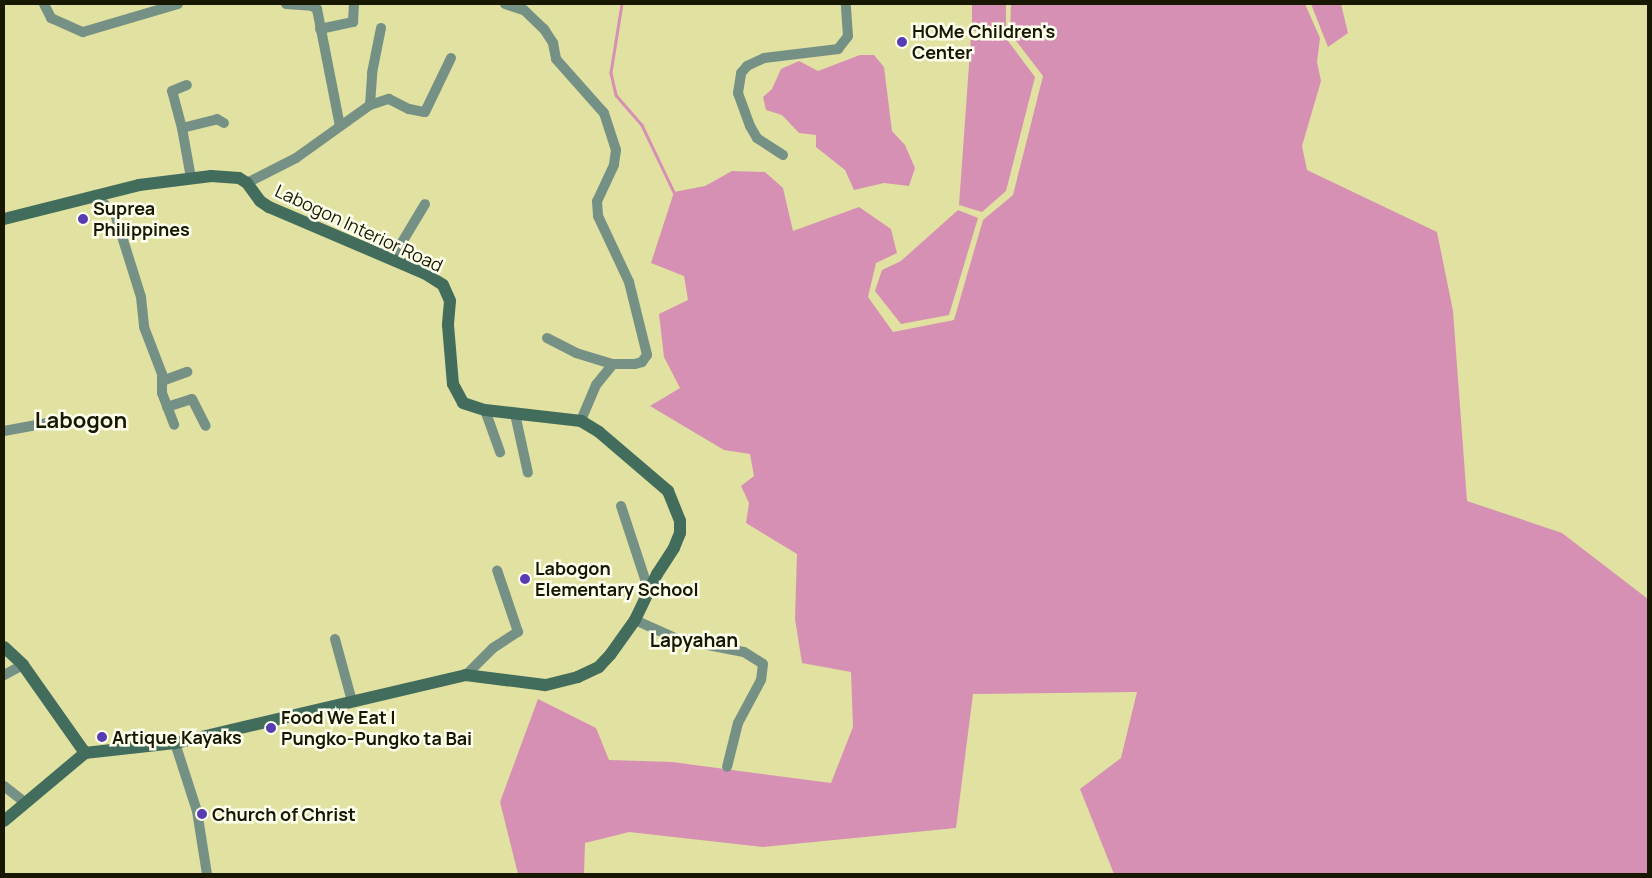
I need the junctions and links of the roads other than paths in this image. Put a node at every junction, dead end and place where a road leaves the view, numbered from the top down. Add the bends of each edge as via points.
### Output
1 (44, 4) edge
2 (178, 4) edge
3 (286, 4) edge
4 (354, 4) edge
5 (509, 4) edge
6 (846, 4) edge
7 (381, 28) dead end
8 (320, 29) junction
9 (451, 58) dead end
10 (187, 85) dead end
11 (370, 105) junction
12 (224, 123) dead end
13 (340, 126) junction
14 (182, 128) junction
15 (784, 155) dead end
16 (191, 178) junction
17 (247, 183) junction
18 (95, 195) junction
19 (425, 204) dead end
20 (4, 219) edge
21 (392, 259) junction
22 (547, 338) dead end
23 (613, 364) junction
24 (187, 372) dead end
25 (162, 382) junction
26 (167, 407) junction
27 (485, 410) junction
28 (515, 414) junction
29 (581, 421) junction
30 (47, 424) dead end
31 (174, 425) dead end
32 (206, 426) dead end
33 (4, 432) edge
34 (500, 452) dead end
35 (528, 473) dead end
36 (622, 506) dead end
37 (497, 570) dead end
38 (649, 591) junction
39 (636, 620) junction
40 (335, 639) dead end
41 (4, 647) edge
42 (23, 665) junction
43 (4, 675) edge
44 (466, 675) junction
45 (352, 701) junction
46 (175, 743) junction
47 (85, 753) junction
48 (727, 767) dead end
49 (4, 786) edge
50 (26, 803) junction
51 (4, 821) edge
52 (207, 874) edge

1 - 2 street via 51,18 83,32
3 - 8 street via 315,7
4 - 8 street via 353,22
5 - 23 street via 524,10 544,29 553,43 556,60 604,113 612,132 614,165 597,201 598,216 629,282 647,355 642,362 635,364
6 - 15 street via 848,36 838,48 764,58 747,66 741,73 738,93 756,138
7 - 11 street via 372,73
8 - 13 street
9 - 11 street via 425,112 409,109 389,99
10 - 14 street via 172,91
11 - 13 street
12 - 14 street via 217,119
13 - 17 street via 296,158
14 - 16 street
16 - 17 street via 238,178
16 - 18 street
17 - 21 street, Labogon Interior Road via 260,201 269,207
18 - 20 street
18 - 25 street via 116,214 141,296 144,327
19 - 21 street
21 - 27 street, Labogon Interior Road via 424,273 447,291 453,384 467,407
22 - 23 street via 576,353
23 - 29 street via 596,385
24 - 25 street
25 - 26 street
26 - 31 street
26 - 32 street via 192,399
27 - 28 street, Labogon Interior Road
27 - 34 street
28 - 29 street, Labogon Interior Road
28 - 35 street
29 - 38 street, Labogon Interior Road via 599,432 668,491 676,506 680,533
30 - 33 street
36 - 38 street
37 - 44 street via 518,632 493,648
38 - 39 street, Labogon Interior Road
39 - 44 street, Labogon Interior Road via 599,667 578,677 545,685
39 - 48 street via 677,639 744,652 763,664 761,680 738,722
40 - 45 street
41 - 42 street
42 - 43 street
42 - 47 street
44 - 45 street, Labogon Interior Road
45 - 46 street, Labogon Interior Road
46 - 47 street, Labogon Interior Road
46 - 52 street via 197,811
47 - 50 street
49 - 50 street
50 - 51 street

